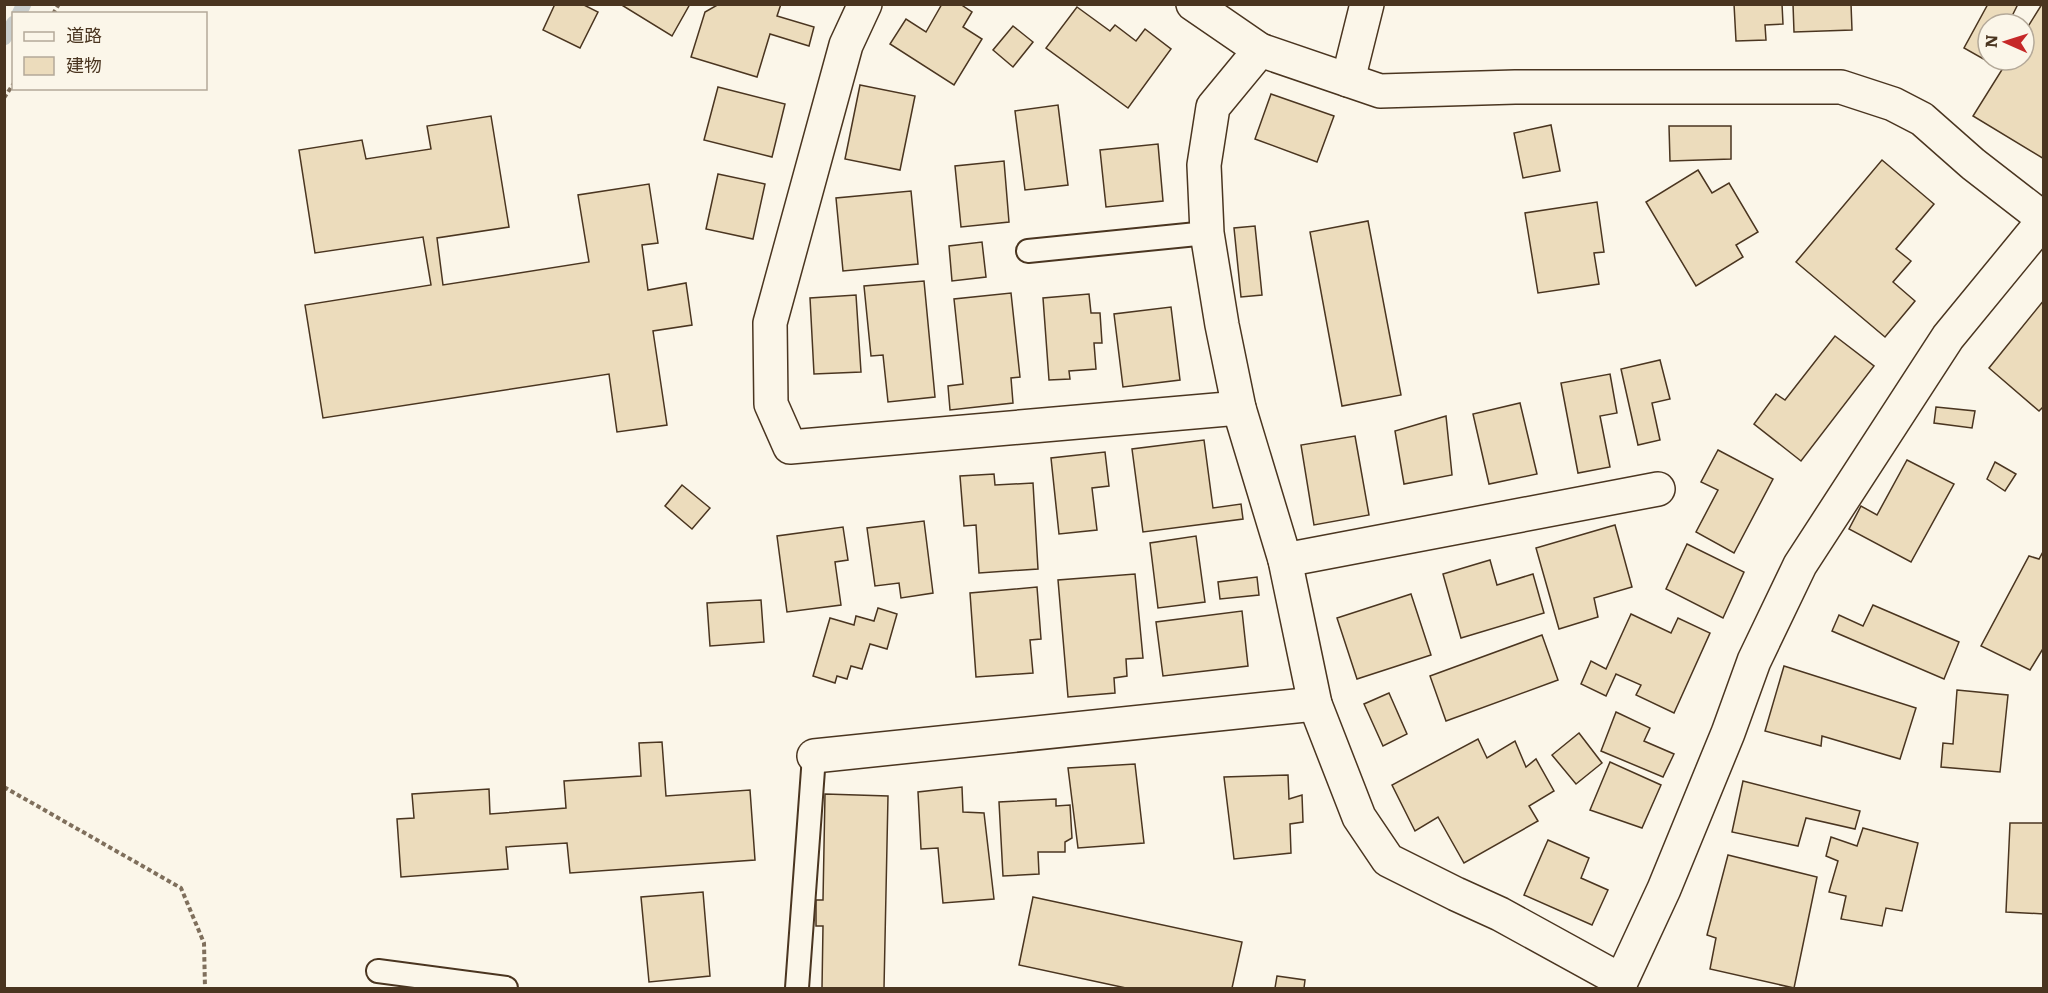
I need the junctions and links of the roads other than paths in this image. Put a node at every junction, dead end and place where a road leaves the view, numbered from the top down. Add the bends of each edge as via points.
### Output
1 (865, 4) edge
2 (1193, 4) edge
3 (1368, 4) edge
4 (1260, 51) junction
5 (1348, 80) junction
6 (2043, 220) edge
7 (1207, 233) junction
8 (1028, 251) dead end
9 (1239, 408) junction
10 (1658, 489) dead end
11 (1284, 560) junction
12 (1315, 704) junction
13 (814, 756) joint
14 (378, 971) dead end
15 (1619, 984) edge
16 (506, 988) edge
17 (797, 988) edge

1 - 9 street via 846,45 770,322 771,404 790,447
2 - 4 street
3 - 5 street
4 - 5 street
4 - 7 street via 1213,107 1203,165
5 - 6 street via 1380,91 1841,87 1893,104 1922,119
6 - 15 street via 1948,338 1800,565 1754,661 1664,889
7 - 8 lane
7 - 9 street
9 - 11 street
10 - 11 street
11 - 12 street
12 - 13 street
12 - 15 street via 1359,817 1388,860 1500,914
13 - 17 lane
14 - 16 lane

